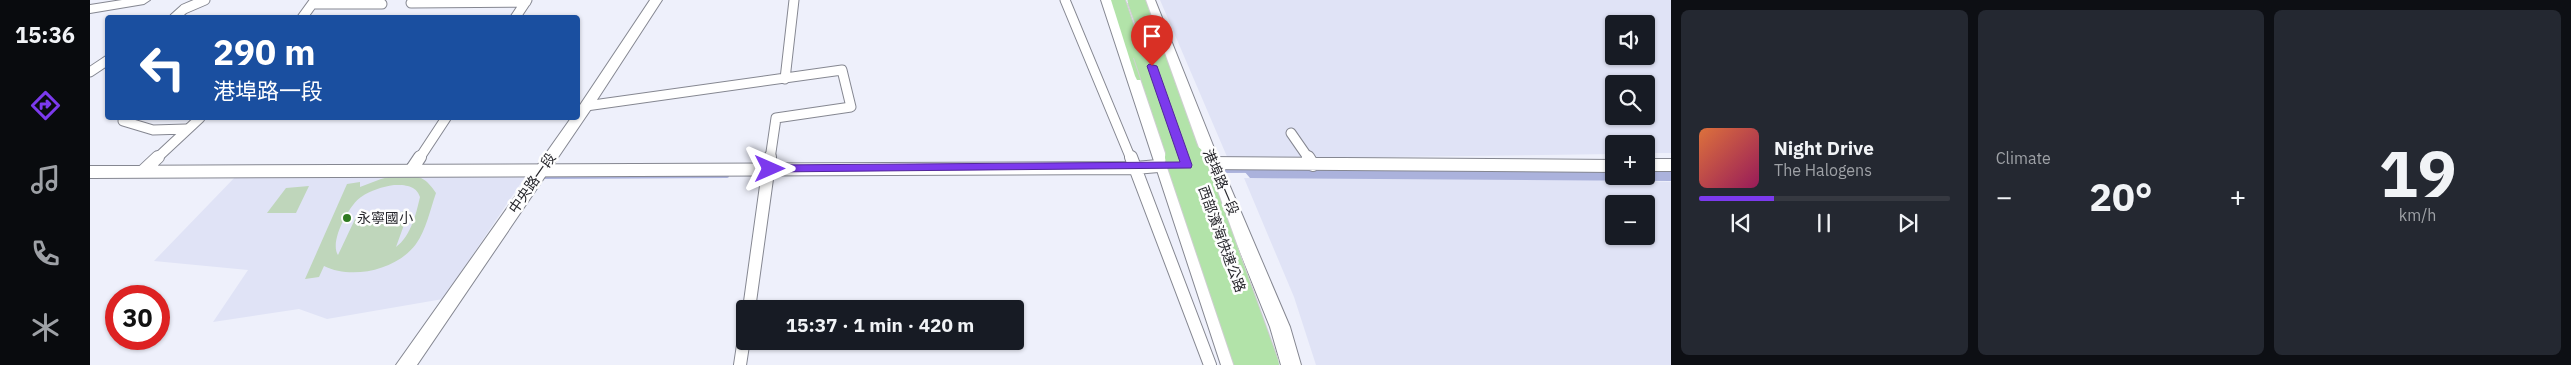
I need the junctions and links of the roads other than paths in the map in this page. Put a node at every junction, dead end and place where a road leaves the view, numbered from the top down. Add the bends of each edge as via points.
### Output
1 (144, 0) edge
2 (205, 0) edge
3 (656, 0) edge
4 (794, 0) edge
5 (1066, 0) edge
6 (1107, 0) edge
7 (1118, 0) edge
8 (1127, 0) edge
9 (1136, 0) edge
10 (1141, 0) edge
11 (1149, 0) edge
12 (527, 1) edge
13 (314, 2) edge
14 (411, 3) dead end
15 (382, 4) dead end
16 (90, 9) edge
17 (177, 15) edge
18 (304, 15) edge
19 (517, 15) edge
20 (105, 58) edge
21 (90, 72) edge
22 (784, 79) junction
23 (1154, 97) junction
24 (586, 106) junction
25 (580, 115) edge
26 (197, 120) edge
27 (445, 120) edge
28 (576, 120) edge
29 (123, 121) dead end
30 (186, 129) junction
31 (1291, 133) dead end
32 (1188, 159) junction
33 (1212, 163) junction
34 (1313, 165) junction
35 (1655, 165) edge
36 (1671, 165) edge
37 (1165, 166) junction
38 (1605, 166) edge
39 (1135, 168) junction
40 (412, 169) junction
41 (542, 169) junction
42 (770, 169) junction
43 (90, 172) edge
44 (142, 172) junction
45 (749, 300) edge
46 (1232, 300) junction
47 (742, 350) edge
48 (406, 365) edge
49 (740, 365) edge
50 (1210, 365) edge
51 (1231, 365) edge
52 (1240, 365) edge
53 (1246, 365) edge
54 (1268, 365) edge
55 (1274, 365) edge
56 (1291, 365) edge

1 - 16 street
2 - 17 street
3 - 24 street, 中央路一段
4 - 22 street
5 - 39 street
6 - 37 street
7 - 23 highway via 1140,70
8 - 23 highway, 西部濱海快速公路, bridge
8 - 32 street, 港埠路一段
9 - 32 highway, 西部濱海快速公路, bridge
10 - 32 highway via 1182,109 1191,141
11 - 33 street, 港埠路一段
12 - 14 street
12 - 19 street
13 - 15 street
13 - 18 street
20 - 21 street
22 - 24 street
22 - 42 street via 842,70 851,107 776,118
23 - 53 highway, 西部濱海快速公路, bridge
24 - 25 street, 中央路一段
26 - 30 street
27 - 40 street
28 - 41 street, 中央路一段
29 - 30 street via 153,130
30 - 44 street
31 - 34 street
32 - 33 street
32 - 37 street
32 - 46 street, 港埠路一段
32 - 54 highway, 西部濱海快速公路, bridge
33 - 34 street
33 - 56 street, 港埠路一段 via 1280,327
34 - 38 street
35 - 36 street
37 - 39 street
37 - 51 street
39 - 42 street
39 - 50 street
40 - 41 street
40 - 44 street
41 - 42 street
41 - 48 street, 中央路一段
42 - 45 street
43 - 44 street
46 - 52 street
46 - 55 street
47 - 49 street

